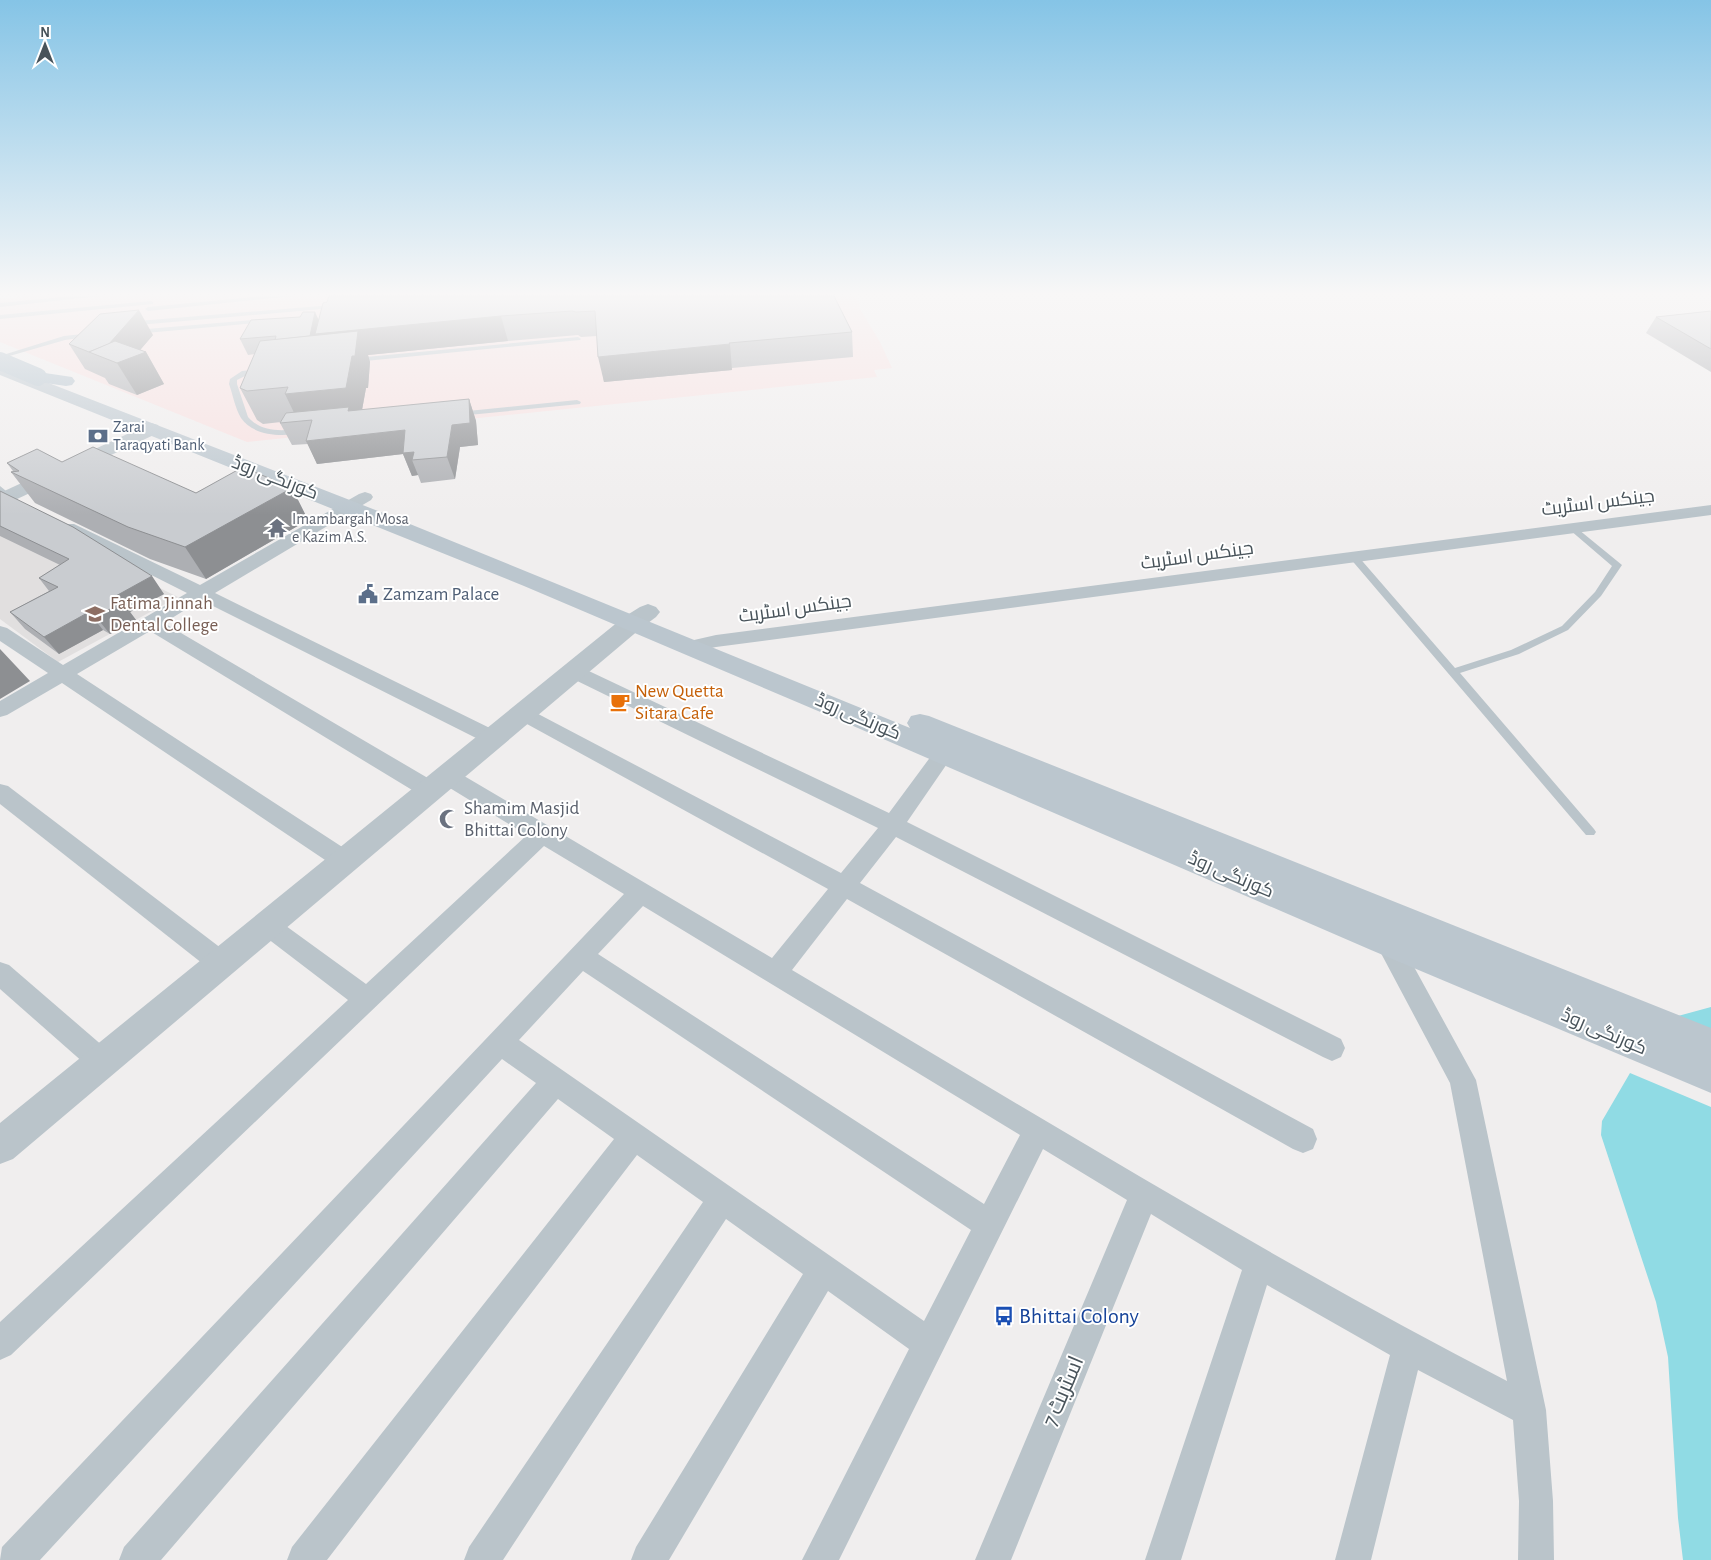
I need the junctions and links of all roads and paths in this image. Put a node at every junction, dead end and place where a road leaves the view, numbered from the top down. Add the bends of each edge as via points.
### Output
1 (20, 369) edge
2 (264, 370) edge
3 (577, 402) dead end
4 (448, 416) edge
5 (151, 429) junction
6 (310, 430) edge
7 (8, 498) edge
8 (357, 502) junction
9 (1711, 510) edge
10 (51, 519) edge
11 (1573, 528) junction
12 (1354, 557) junction
13 (200, 593) junction
14 (640, 617) junction
15 (149, 622) junction
16 (0, 632) edge
17 (716, 641) junction
18 (688, 647) junction
19 (574, 671) junction
20 (1452, 672) junction
21 (63, 673) junction
22 (0, 710) edge
23 (523, 713) junction
24 (493, 738) junction
25 (944, 753) junction
26 (438, 783) junction
27 (0, 792) edge
28 (893, 825) junction
29 (1590, 832) dead end
30 (542, 834) junction
31 (345, 861) junction
32 (844, 886) junction
33 (640, 893) junction
34 (1335, 905) junction
35 (268, 925) junction
36 (1387, 942) junction
37 (581, 956) junction
38 (221, 964) junction
39 (0, 973) edge
40 (775, 973) junction
41 (366, 999) junction
42 (1611, 1019) junction
43 (500, 1042) junction
44 (1711, 1044) edge
45 (1332, 1048) dead end
46 (102, 1062) junction
47 (1711, 1076) edge
48 (556, 1081) junction
49 (1037, 1130) junction
50 (634, 1136) junction
51 (1303, 1139) dead end
52 (0, 1146) edge
53 (1144, 1195) junction
54 (722, 1199) junction
55 (989, 1225) junction
56 (1259, 1264) junction
57 (823, 1270) junction
58 (0, 1344) edge
59 (929, 1344) junction
60 (1408, 1347) junction
61 (1529, 1410) junction
62 (15, 1560) edge
63 (136, 1560) edge
64 (305, 1560) edge
65 (482, 1560) edge
66 (649, 1560) edge
67 (820, 1560) edge
68 (993, 1560) edge
69 (1164, 1560) edge
70 (1353, 1560) edge
71 (1536, 1560) edge

1 - 5 main road, کورنگی روڈ
1 - 8 main road, کورنگی روڈ via 170,420
2 - 6 lane via 245,373 234,379 245,418 256,428 290,432
3 - 4 lane
5 - 7 street
5 - 8 main road, کورنگی روڈ
8 - 13 street
8 - 14 main road, کورنگی روڈ
9 - 11 street, جینکس اسٹریٹ
10 - 13 street
11 - 12 street, جینکس اسٹریٹ
11 - 20 lane via 1617,566 1598,594 1565,628 1515,652
12 - 17 street, جینکس اسٹریٹ
12 - 20 lane
13 - 15 street
13 - 24 street
14 - 17 main road, کورنگی روڈ
14 - 18 main road, کورنگی روڈ
14 - 19 street
15 - 21 street
15 - 26 street
16 - 21 street
17 - 18 street, جینکس اسٹریٹ
17 - 34 main road, کورنگی روڈ
18 - 25 main road, کورنگی روڈ
19 - 23 street
19 - 28 street
20 - 29 lane
21 - 22 street
21 - 31 street
23 - 24 street
23 - 32 street
24 - 26 street
25 - 28 street
25 - 34 main road, کورنگی روڈ
26 - 30 street
26 - 31 street
27 - 38 street
28 - 32 street
28 - 45 street
30 - 33 street
30 - 41 street
31 - 35 street
32 - 40 street
32 - 51 street
33 - 37 street
33 - 40 street
34 - 36 main road, کورنگی روڈ
34 - 42 main road, کورنگی روڈ
35 - 38 street
35 - 41 street
36 - 42 main road, کورنگی روڈ
36 - 61 street via 1463,1080
37 - 43 street
37 - 55 street
38 - 46 street
39 - 46 street
40 - 49 street
41 - 58 street
42 - 44 main road, کورنگی روڈ
42 - 47 main road, کورنگی روڈ
43 - 48 street
43 - 62 street
46 - 52 street
48 - 50 street
48 - 63 street
49 - 53 street
49 - 55 street
50 - 54 street
50 - 64 street
53 - 56 street
53 - 68 street, اسٹریٹ 7
54 - 57 street
54 - 65 street
55 - 59 street
56 - 60 street
56 - 69 street
57 - 59 street
57 - 66 street
59 - 67 street
60 - 61 street
60 - 70 street
61 - 71 street via 1536,1501

